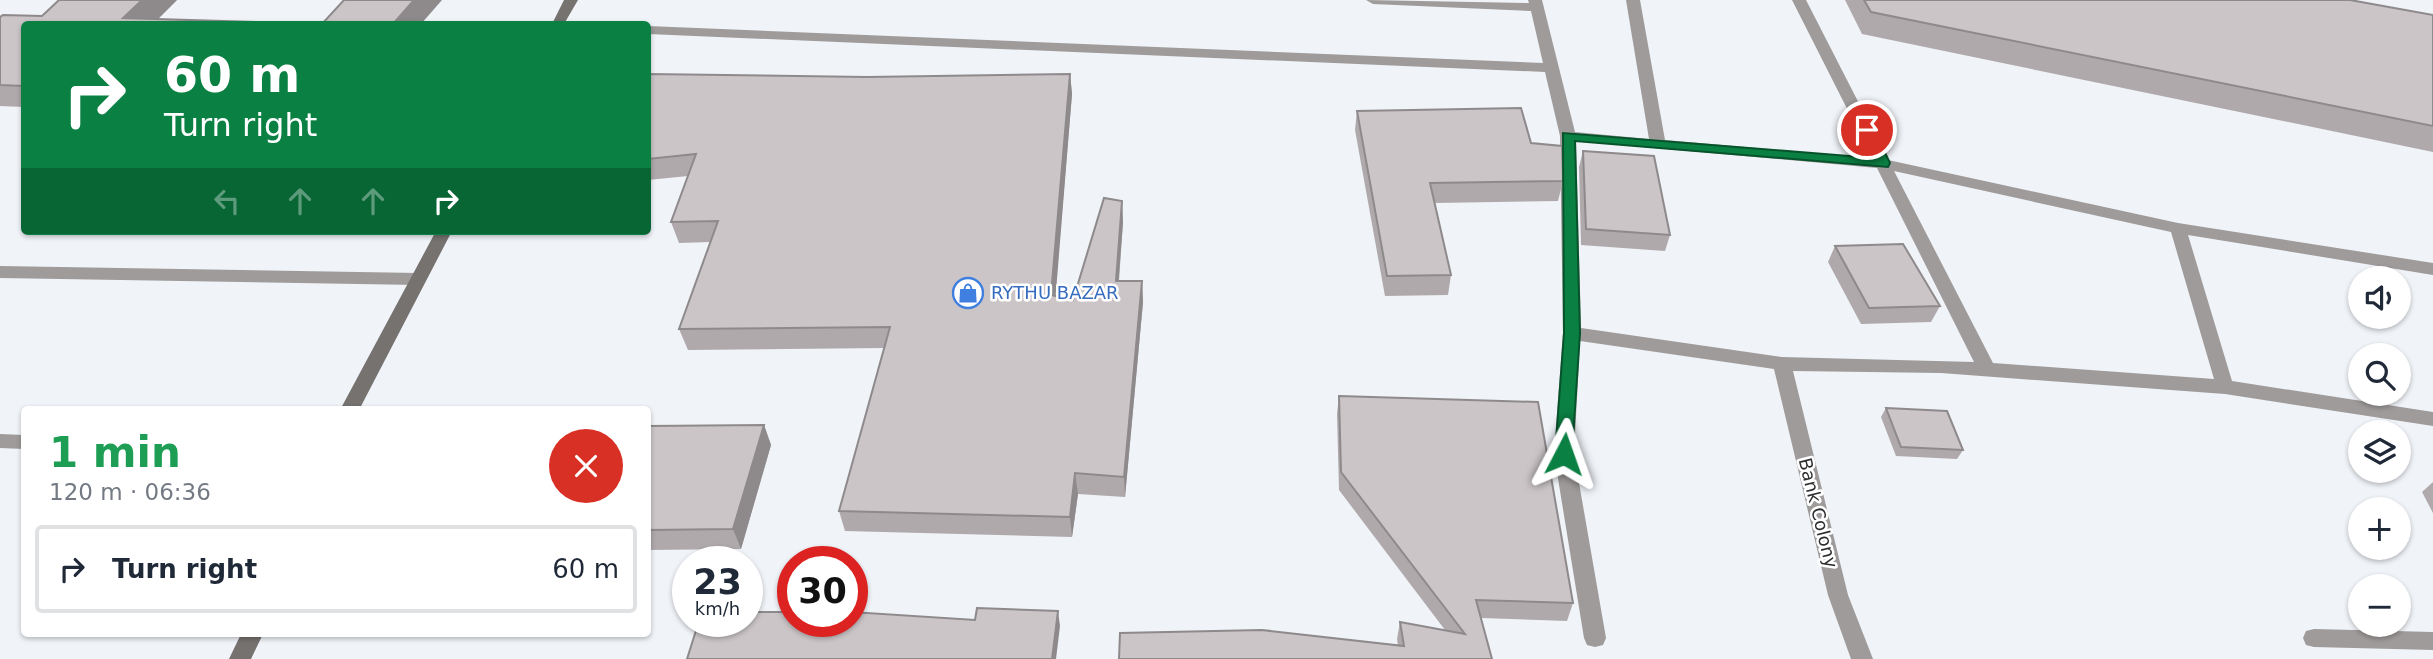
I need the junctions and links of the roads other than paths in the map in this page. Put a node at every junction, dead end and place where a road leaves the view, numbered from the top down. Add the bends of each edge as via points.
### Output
1 (571, 0) edge
2 (1373, 0) edge
3 (1633, 0) edge
4 (1798, 0) edge
5 (1536, 3) edge
6 (560, 21) edge
7 (651, 30) edge
8 (1550, 68) junction
9 (1568, 136) junction
10 (1658, 145) junction
11 (1883, 163) junction
12 (2178, 228) junction
13 (442, 235) edge
14 (2433, 269) edge
15 (0, 272) edge
16 (418, 279) junction
17 (1572, 333) junction
18 (1782, 364) junction
19 (1987, 369) junction
20 (2225, 387) junction
21 (351, 406) edge
22 (2433, 419) edge
23 (0, 441) edge
24 (21, 442) edge
25 (251, 637) edge
26 (1595, 638) dead end
27 (2314, 638) dead end
28 (2433, 641) edge
29 (240, 659) edge
30 (1862, 659) edge

1 - 6 main road
2 - 5 street
3 - 10 street
4 - 11 street
5 - 8 street
7 - 8 street
8 - 9 street
9 - 10 street
9 - 17 street
10 - 11 street
11 - 12 street
11 - 19 street
12 - 14 street
12 - 20 street
13 - 16 main road
15 - 16 street
16 - 21 main road
17 - 18 street
17 - 26 street via 1564,454
18 - 19 street
18 - 30 street, Bank Colony via 1838,595
19 - 20 street
20 - 22 street
23 - 24 street
25 - 29 main road
27 - 28 street

